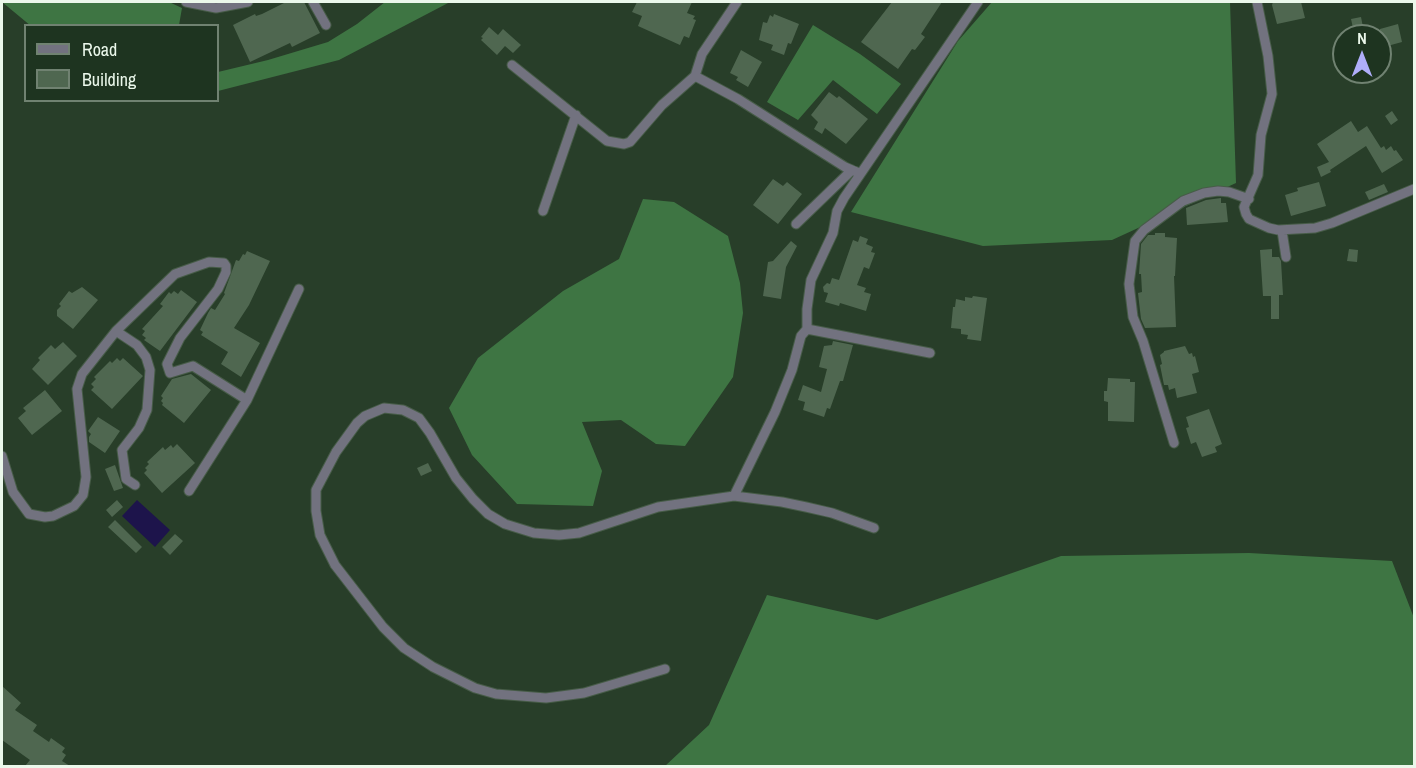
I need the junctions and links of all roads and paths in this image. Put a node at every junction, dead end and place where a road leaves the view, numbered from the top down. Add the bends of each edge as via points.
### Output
1 (186, 2) edge
2 (248, 2) edge
3 (313, 2) edge
4 (737, 2) edge
5 (1257, 2) edge
6 (973, 3) edge
7 (326, 26) dead end
8 (512, 65) dead end
9 (695, 76) junction
10 (576, 115) junction
11 (855, 172) junction
12 (1414, 189) edge
13 (1249, 199) junction
14 (543, 212) dead end
15 (796, 224) dead end
16 (1282, 231) junction
17 (1286, 257) dead end
18 (299, 289) dead end
19 (807, 329) junction
20 (116, 331) junction
21 (930, 353) dead end
22 (247, 400) junction
23 (1174, 443) dead end
24 (2, 456) edge
25 (135, 485) dead end
26 (189, 491) dead end
27 (734, 496) junction
28 (874, 528) dead end
29 (665, 669) dead end

1 - 2 street via 216,8
3 - 7 street
4 - 9 street via 702,54
5 - 13 street via 1272,94 1261,135 1258,176
6 - 11 street
8 - 10 street
9 - 10 street via 624,144 607,141
9 - 11 street
10 - 14 street
11 - 15 street
11 - 19 street via 811,280
12 - 16 street via 1332,223
13 - 16 street via 1244,207 1249,219
13 - 23 street via 1229,192 1204,193 1183,201 1135,241 1130,284 1133,317
16 - 17 street
18 - 22 street
19 - 21 street
19 - 27 street via 801,336 783,393
20 - 22 street via 175,274 209,262 224,263 226,272 218,289 180,338 167,364 170,373 193,366
20 - 24 street via 82,374 77,389 86,477 83,495 74,506 53,516 29,514 13,492
20 - 25 street via 137,345 150,370 147,410 122,450 126,479
22 - 26 street
27 - 28 street via 807,507
27 - 29 street via 658,507 579,533 534,533 505,524 473,499 419,418 403,410 384,408 357,423 316,490 320,535 334,565 383,627 404,648 433,667 496,694 546,698 584,693

